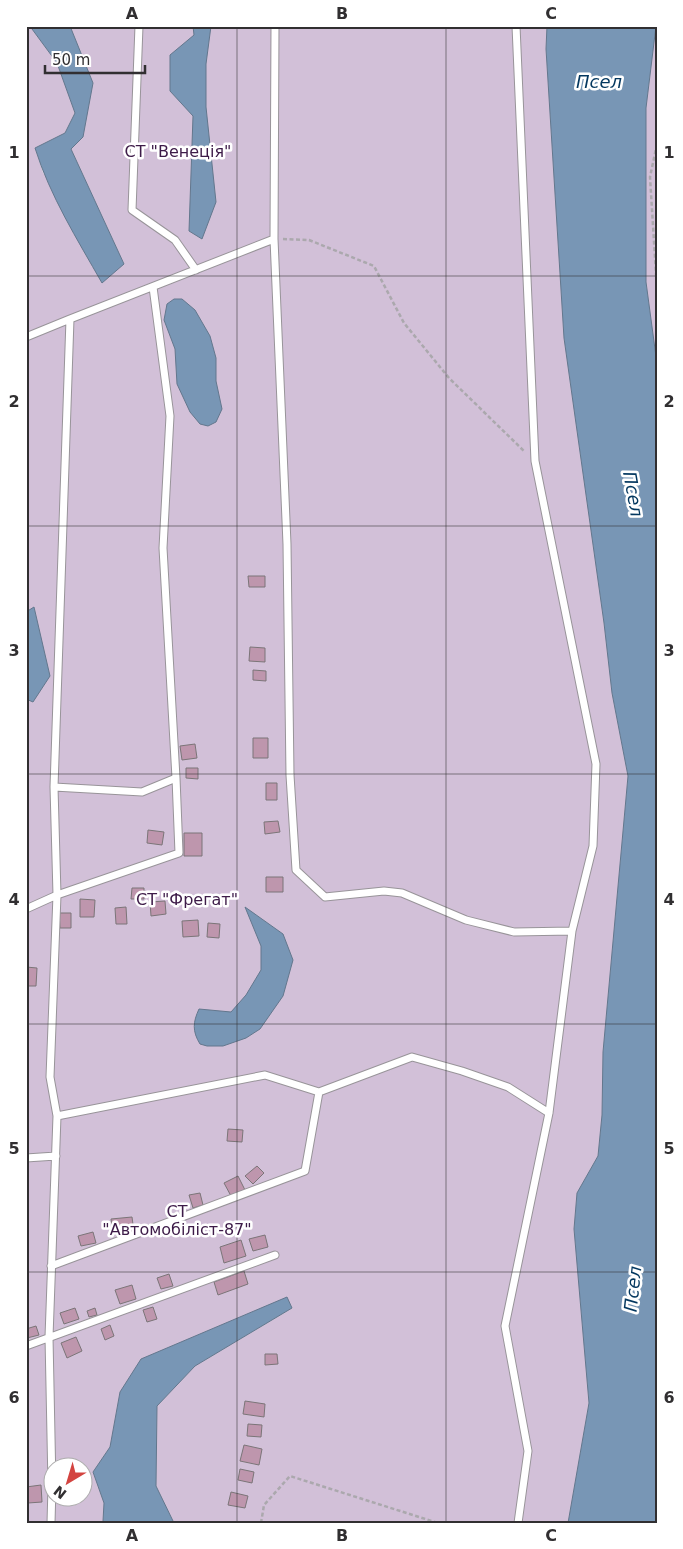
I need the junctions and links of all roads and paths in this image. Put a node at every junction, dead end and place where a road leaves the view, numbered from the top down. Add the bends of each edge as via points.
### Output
1 (139, 26) edge
2 (275, 26) edge
3 (516, 26) edge
4 (657, 144) edge
5 (274, 239) junction
6 (196, 270) junction
7 (153, 287) junction
8 (657, 290) edge
9 (70, 319) junction
10 (26, 337) edge
11 (535, 461) junction
12 (176, 778) junction
13 (54, 787) junction
14 (57, 895) junction
15 (26, 910) edge
16 (572, 931) junction
17 (318, 1092) junction
18 (549, 1113) junction
19 (56, 1116) junction
20 (56, 1156) junction
21 (26, 1158) edge
22 (275, 1255) dead end
23 (51, 1266) junction
24 (49, 1337) junction
25 (26, 1346) edge
26 (51, 1523) edge
27 (261, 1523) edge
28 (438, 1523) edge
29 (518, 1523) edge

1 - 6 lane via 132,210 175,240
2 - 5 lane
3 - 11 lane
4 - 8 path via 650,176
5 - 6 lane
5 - 11 path via 309,240 374,266 404,323 450,378
5 - 16 lane via 287,544 290,775 296,870 325,897 384,891 402,893 466,920 514,932
6 - 7 lane
7 - 9 lane
7 - 12 lane via 170,416 163,548
9 - 10 lane
9 - 13 lane
11 - 16 lane via 596,764 593,846
12 - 13 lane via 142,792
12 - 14 lane via 179,853
13 - 14 lane
14 - 15 lane
14 - 19 lane via 50,1077
16 - 18 lane
17 - 18 lane via 412,1057 508,1087
17 - 19 lane via 265,1076
17 - 23 lane via 306,1171
18 - 29 lane via 506,1326 528,1452
19 - 20 lane
20 - 21 lane
20 - 23 lane
22 - 24 lane
23 - 24 lane
24 - 25 lane
24 - 26 lane
27 - 28 path via 264,1505 290,1476

